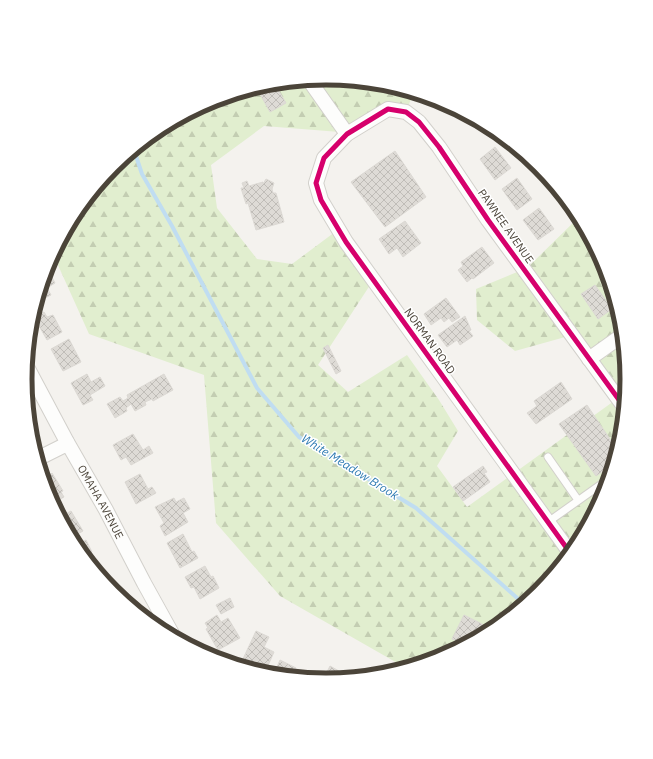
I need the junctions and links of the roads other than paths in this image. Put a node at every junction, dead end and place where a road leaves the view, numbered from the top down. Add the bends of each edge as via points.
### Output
1 (313, 86) edge
2 (348, 134) junction
3 (618, 339) edge
4 (589, 359) junction
5 (32, 377) edge
6 (620, 401) edge
7 (67, 442) junction
8 (42, 456) edge
9 (548, 457) dead end
10 (602, 484) edge
11 (578, 500) junction
12 (548, 522) junction
13 (567, 549) edge
14 (171, 629) edge

1 - 2 street
2 - 4 street, PAWNEE AVENUE via 388,109 406,112 419,122
2 - 12 street, NORMAN ROAD via 324,158 316,183 321,200 346,242
3 - 4 street
4 - 6 street, PAWNEE AVENUE
5 - 7 street, OMAHA AVENUE
7 - 8 street
7 - 14 street, OMAHA AVENUE
9 - 11 lane
10 - 11 lane
11 - 12 lane
12 - 13 street, NORMAN ROAD

